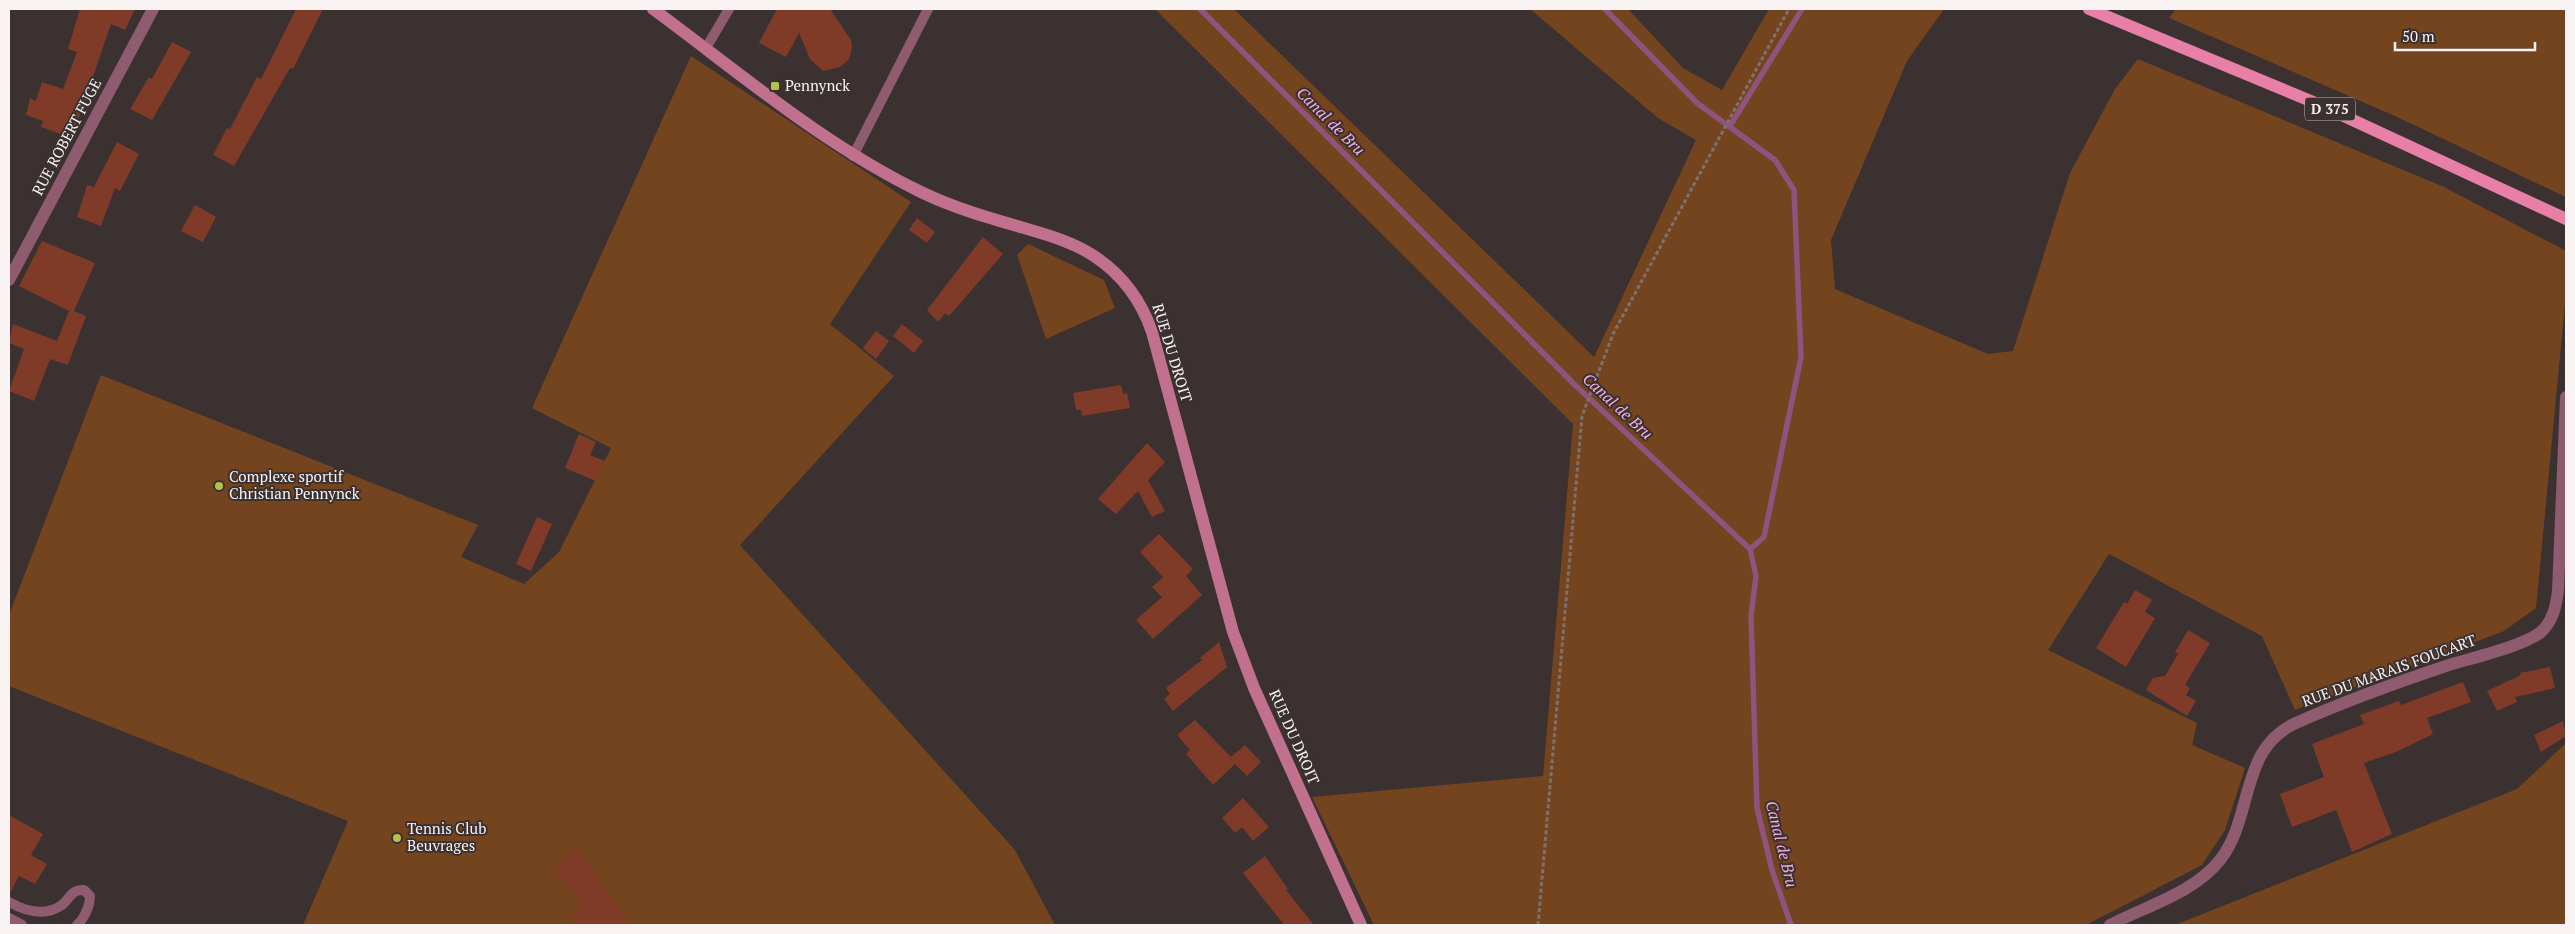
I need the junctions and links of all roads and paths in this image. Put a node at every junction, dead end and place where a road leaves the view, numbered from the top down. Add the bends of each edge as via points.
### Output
1 (154, 9) edge
2 (653, 9) edge
3 (729, 9) edge
4 (928, 9) edge
5 (1789, 9) edge
6 (2089, 9) edge
7 (706, 48) junction
8 (853, 156) junction
9 (2566, 219) edge
10 (9, 280) edge
11 (2566, 397) edge
12 (9, 902) edge
13 (9, 918) edge
14 (22, 925) edge
15 (76, 925) edge
16 (1361, 925) edge
17 (1538, 925) edge
18 (2110, 925) edge

1 - 10 street, RUE ROBERT FUGE
2 - 7 street, RUE DU DROIT
3 - 7 lane
4 - 8 lane
5 - 17 path via 1613,334 1585,405 1579,439
6 - 9 main road, D 375 via 2318,104
7 - 8 street, RUE DU DROIT via 802,123
8 - 16 street, RUE DU DROIT via 949,205 1076,246 1112,269 1134,294 1152,332 1224,606 1258,697
11 - 18 street, RUE DU MARAIS FOUCART via 2558,591 2548,625 2530,639 2427,673 2305,719 2277,733 2261,754 2232,840 2212,870 2188,887
12 - 15 lane via 26,911 42,912 58,907 73,892 84,890 90,896 89,903 82,920
13 - 14 lane

